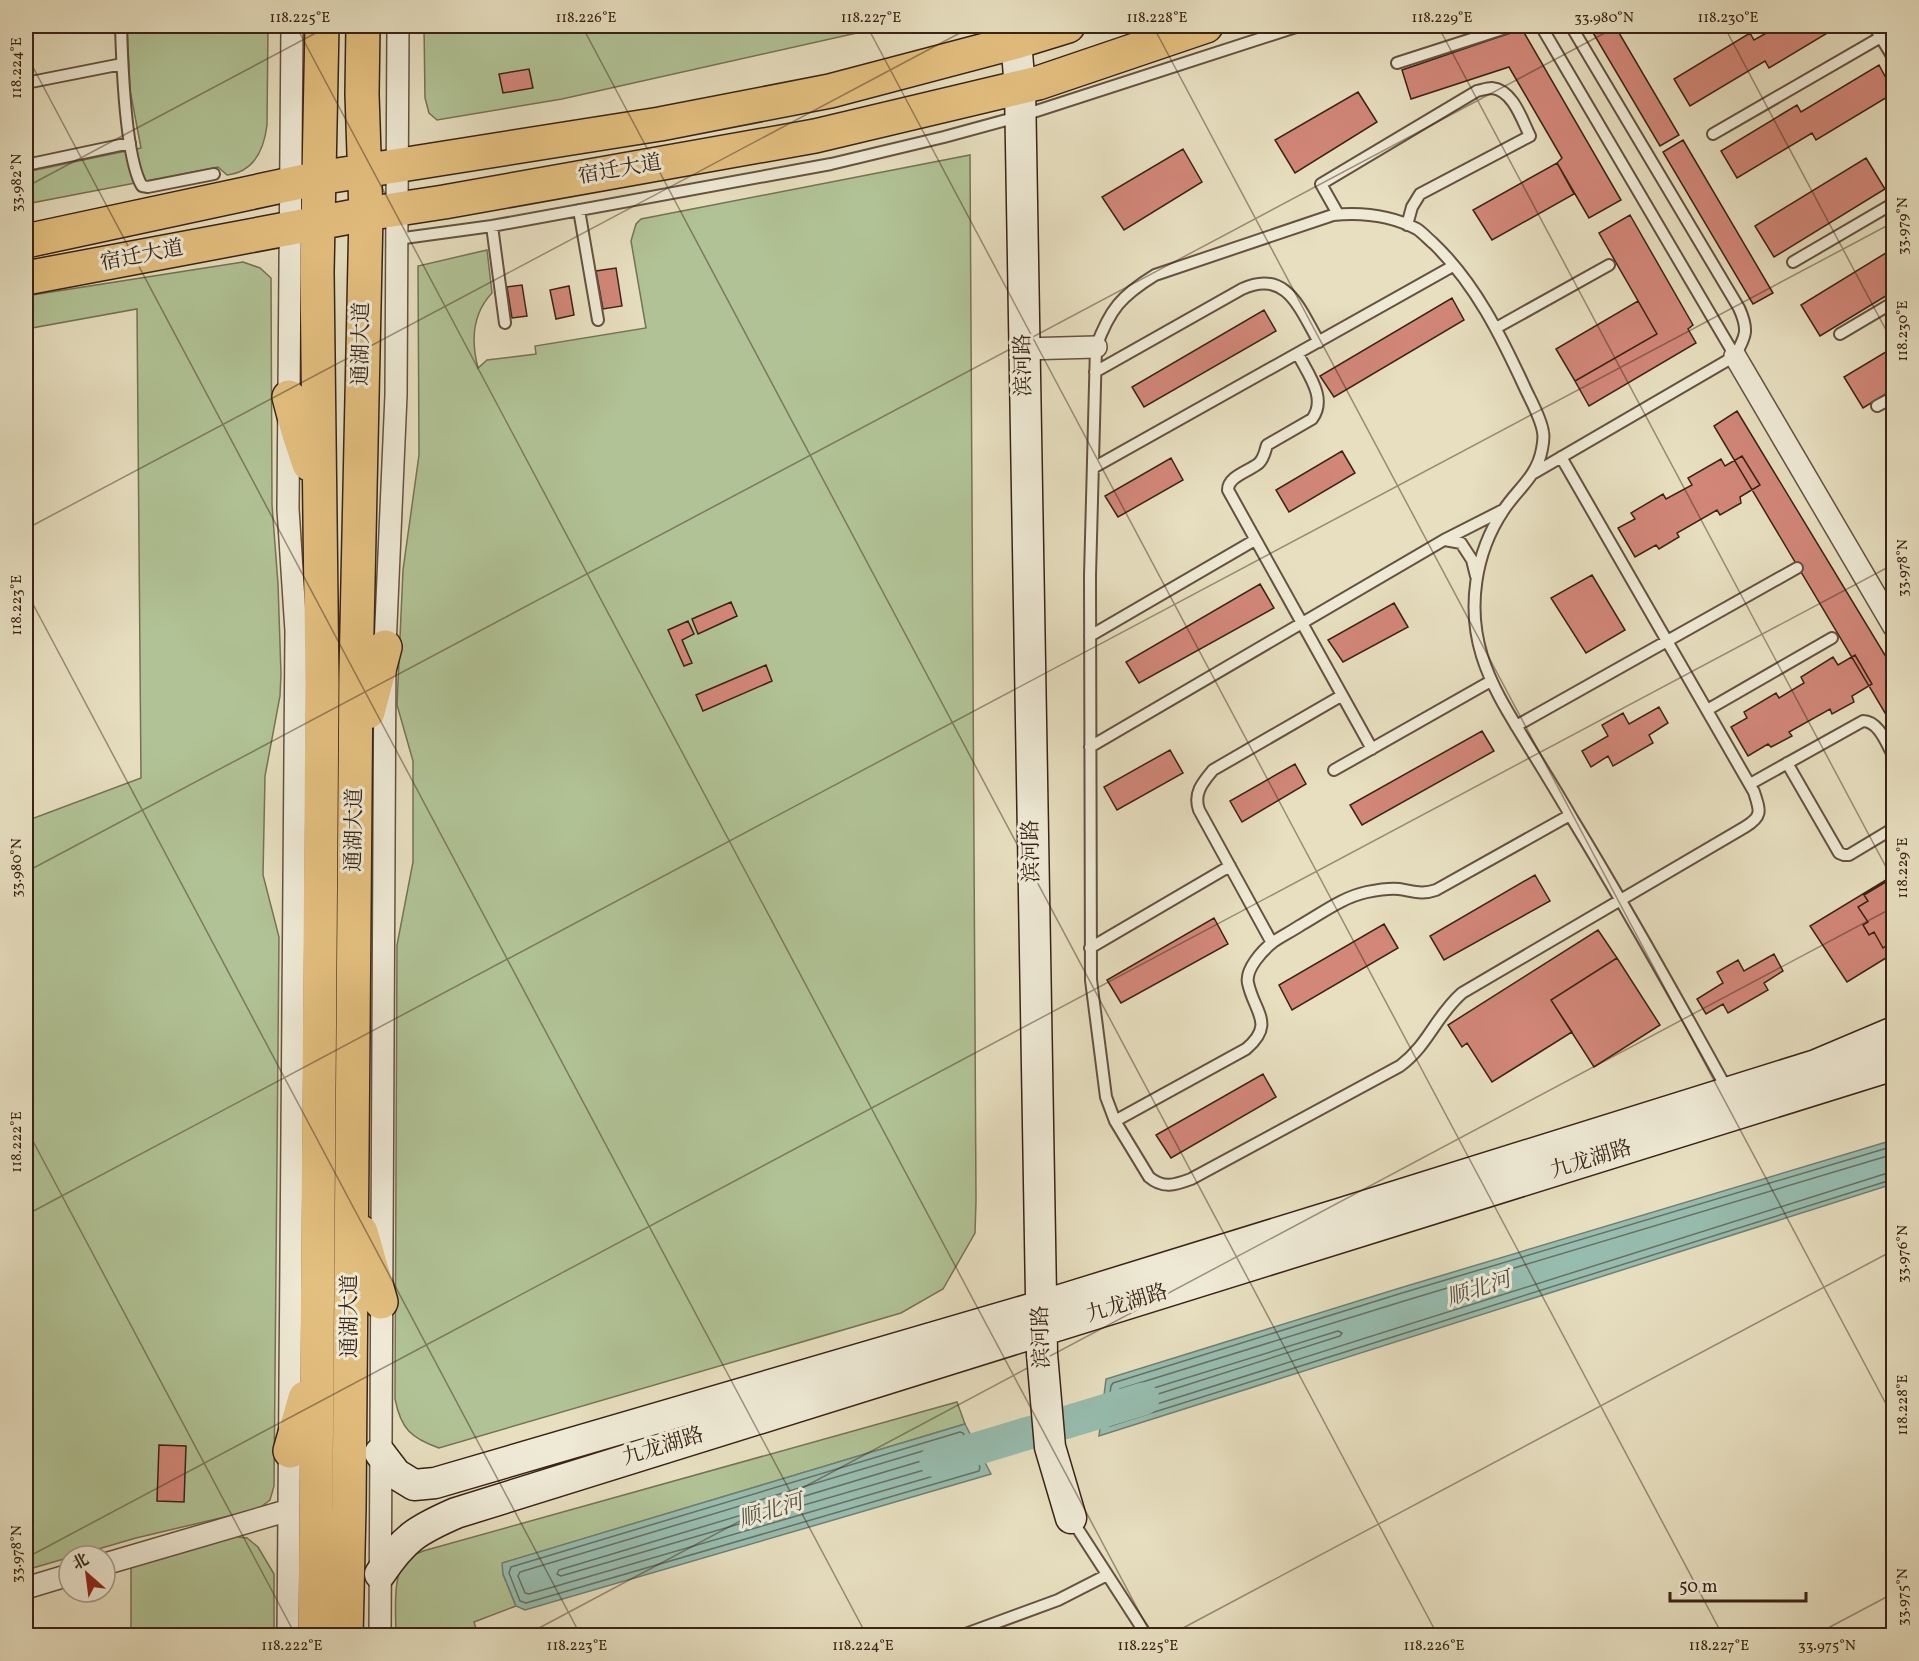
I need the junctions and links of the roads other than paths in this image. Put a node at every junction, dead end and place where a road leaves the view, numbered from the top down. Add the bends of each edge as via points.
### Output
1 (122, 26) edge
2 (312, 26) edge
3 (398, 26) edge
4 (1068, 26) edge
5 (1206, 26) edge
6 (1299, 26) edge
7 (1512, 26) edge
8 (1541, 26) edge
9 (1571, 26) edge
10 (1874, 26) edge
11 (363, 27) edge
12 (1881, 37) junction
13 (1016, 42) junction
14 (1893, 59) edge
15 (1397, 63) dead end
16 (122, 64) junction
17 (26, 83) edge
18 (1021, 101) junction
19 (1713, 134) dead end
20 (130, 143) junction
21 (26, 165) edge
22 (381, 167) junction
23 (214, 174) dead end
24 (305, 181) junction
25 (1893, 202) edge
26 (579, 210) junction
27 (1338, 214) junction
28 (387, 221) junction
29 (304, 225) junction
30 (1407, 225) junction
31 (492, 226) junction
32 (26, 241) edge
33 (1793, 262) dead end
34 (1609, 265) dead end
35 (1453, 266) junction
36 (26, 278) edge
37 (1893, 302) edge
38 (598, 320) dead end
39 (505, 323) dead end
40 (1496, 328) junction
41 (1840, 334) dead end
42 (1319, 342) junction
43 (1096, 347) junction
44 (1024, 349) junction
45 (1298, 354) junction
46 (1735, 356) junction
47 (318, 370) junction
48 (1095, 372) junction
49 (362, 375) junction
50 (1893, 396) edge
51 (290, 397) junction
52 (1877, 406) dead end
53 (1561, 457) junction
54 (1093, 468) junction
55 (1534, 473) junction
56 (320, 495) junction
57 (1503, 510) junction
58 (1255, 540) junction
59 (1444, 540) junction
60 (1797, 568) dead end
61 (1477, 576) junction
62 (1301, 624) junction
63 (1893, 627) edge
64 (1090, 636) junction
65 (1832, 638) dead end
66 (1666, 641) junction
67 (385, 647) junction
68 (1491, 681) junction
69 (1341, 696) junction
70 (1707, 710) junction
71 (1516, 726) junction
72 (1090, 747) junction
73 (1372, 749) junction
74 (356, 750) junction
75 (1893, 757) edge
76 (1786, 764) junction
77 (1334, 770) dead end
78 (1750, 784) junction
79 (1570, 815) junction
80 (1893, 828) edge
81 (1230, 866) junction
82 (1621, 900) junction
83 (1272, 943) junction
84 (1090, 948) junction
85 (1893, 1032) edge
86 (1893, 1065) edge
87 (1733, 1103) junction
88 (1115, 1120) junction
89 (351, 1196) junction
90 (381, 1302) junction
91 (1041, 1318) junction
92 (317, 1355) junction
93 (290, 1451) junction
94 (380, 1452) junction
95 (289, 1509) junction
96 (1071, 1518) joint
97 (117, 1560) edge
98 (380, 1574) junction
99 (1107, 1575) junction
100 (57, 1579) edge
101 (26, 1588) edge
102 (288, 1635) edge
103 (315, 1635) edge
104 (346, 1635) edge
105 (380, 1635) edge
106 (960, 1635) edge
107 (1147, 1635) edge

1 - 16 lane
2 - 11 main road via 336,41 353,37
2 - 24 main road, 通湖大道
3 - 22 street
4 - 13 main road, 宿迁大道
5 - 18 main road, 宿迁大道
6 - 18 lane
7 - 15 lane
8 - 46 lane
9 - 46 lane via 1739,308 1746,336
10 - 12 lane
11 - 22 main road, 通湖大道 via 362,94
12 - 14 lane
12 - 19 lane
13 - 18 street, 滨河路
13 - 22 main road, 宿迁大道 via 830,91 660,124
16 - 17 lane
16 - 20 lane
18 - 26 lane via 944,137 831,164
18 - 28 main road, 宿迁大道 via 815,136
18 - 44 street, 滨河路
20 - 21 lane
20 - 23 lane via 142,186
22 - 24 main road, 宿迁大道
22 - 28 main road, 通湖大道
24 - 29 main road, 通湖大道
24 - 32 main road, 宿迁大道
25 - 33 lane
26 - 31 lane
26 - 38 lane
27 - 30 lane via 1364,213
27 - 30 lane via 1321,184 1477,91 1491,88 1503,92 1530,136 1420,194
27 - 43 lane via 1155,275 1117,304
28 - 29 main road, 宿迁大道
28 - 31 lane
28 - 49 main road, 通湖大道
28 - 67 street via 396,395
29 - 36 main road, 宿迁大道
29 - 47 main road, 通湖大道
29 - 51 street
30 - 35 lane via 1419,230
31 - 39 lane
34 - 40 lane
35 - 40 lane
35 - 42 lane
37 - 41 lane
40 - 55 lane via 1544,433
42 - 45 lane
42 - 48 lane via 1292,297 1281,286 1263,282 1242,289
43 - 44 street
43 - 48 lane
44 - 91 street, 滨河路
45 - 54 lane
45 - 58 lane via 1316,388 1317,413 1267,445 1263,458 1228,485 1231,498
46 - 53 lane
46 - 63 street
47 - 49 main road via 329,350 344,343 356,353
47 - 56 main road, 通湖大道
48 - 54 lane
49 - 74 main road, 通湖大道
50 - 52 lane
51 - 56 main road
51 - 93 street via 288,509 296,631
53 - 55 lane
53 - 66 lane
54 - 64 lane
55 - 57 lane
56 - 92 main road, 通湖大道
57 - 59 lane
57 - 61 lane via 1490,533
58 - 62 lane
58 - 64 lane
59 - 61 lane via 1461,543
59 - 62 lane
60 - 66 lane
61 - 68 lane via 1475,626
62 - 69 lane
62 - 72 lane
64 - 72 lane
65 - 70 lane
66 - 70 lane
66 - 71 lane
67 - 74 main road
67 - 90 street
68 - 71 lane
68 - 73 lane
69 - 73 lane
69 - 81 lane via 1213,770 1201,785 1196,802
70 - 78 lane
71 - 79 lane
72 - 84 lane
73 - 77 lane
74 - 89 main road, 通湖大道
75 - 76 lane via 1877,727 1863,721
76 - 78 lane
76 - 80 lane via 1839,853 1849,855
78 - 82 lane via 1760,808 1754,821
79 - 82 lane
79 - 83 lane via 1436,890 1366,892 1343,900
81 - 83 lane
81 - 84 lane
82 - 87 lane
82 - 88 lane via 1462,993 1450,1003 1420,1048 1400,1066 1191,1179 1175,1185 1156,1183
83 - 88 lane via 1247,976 1263,1025 1254,1042
84 - 88 lane via 1106,1097
85 - 87 street, 九龙湖路
86 - 87 street, 九龙湖路
87 - 91 street, 九龙湖路
89 - 90 main road
89 - 104 main road, 通湖大道
90 - 94 street
91 - 94 street, 九龙湖路 via 435,1483 414,1485 396,1474
91 - 96 street, 滨河路 via 1050,1447
91 - 98 street, 九龙湖路 via 456,1513 409,1537
92 - 93 main road
92 - 103 main road, 通湖大道
93 - 95 street
94 - 98 street
95 - 97 street
95 - 102 street
96 - 99 lane, 滨河路
98 - 105 street
99 - 106 lane via 1058,1600
99 - 107 lane, 滨河路
100 - 101 street

